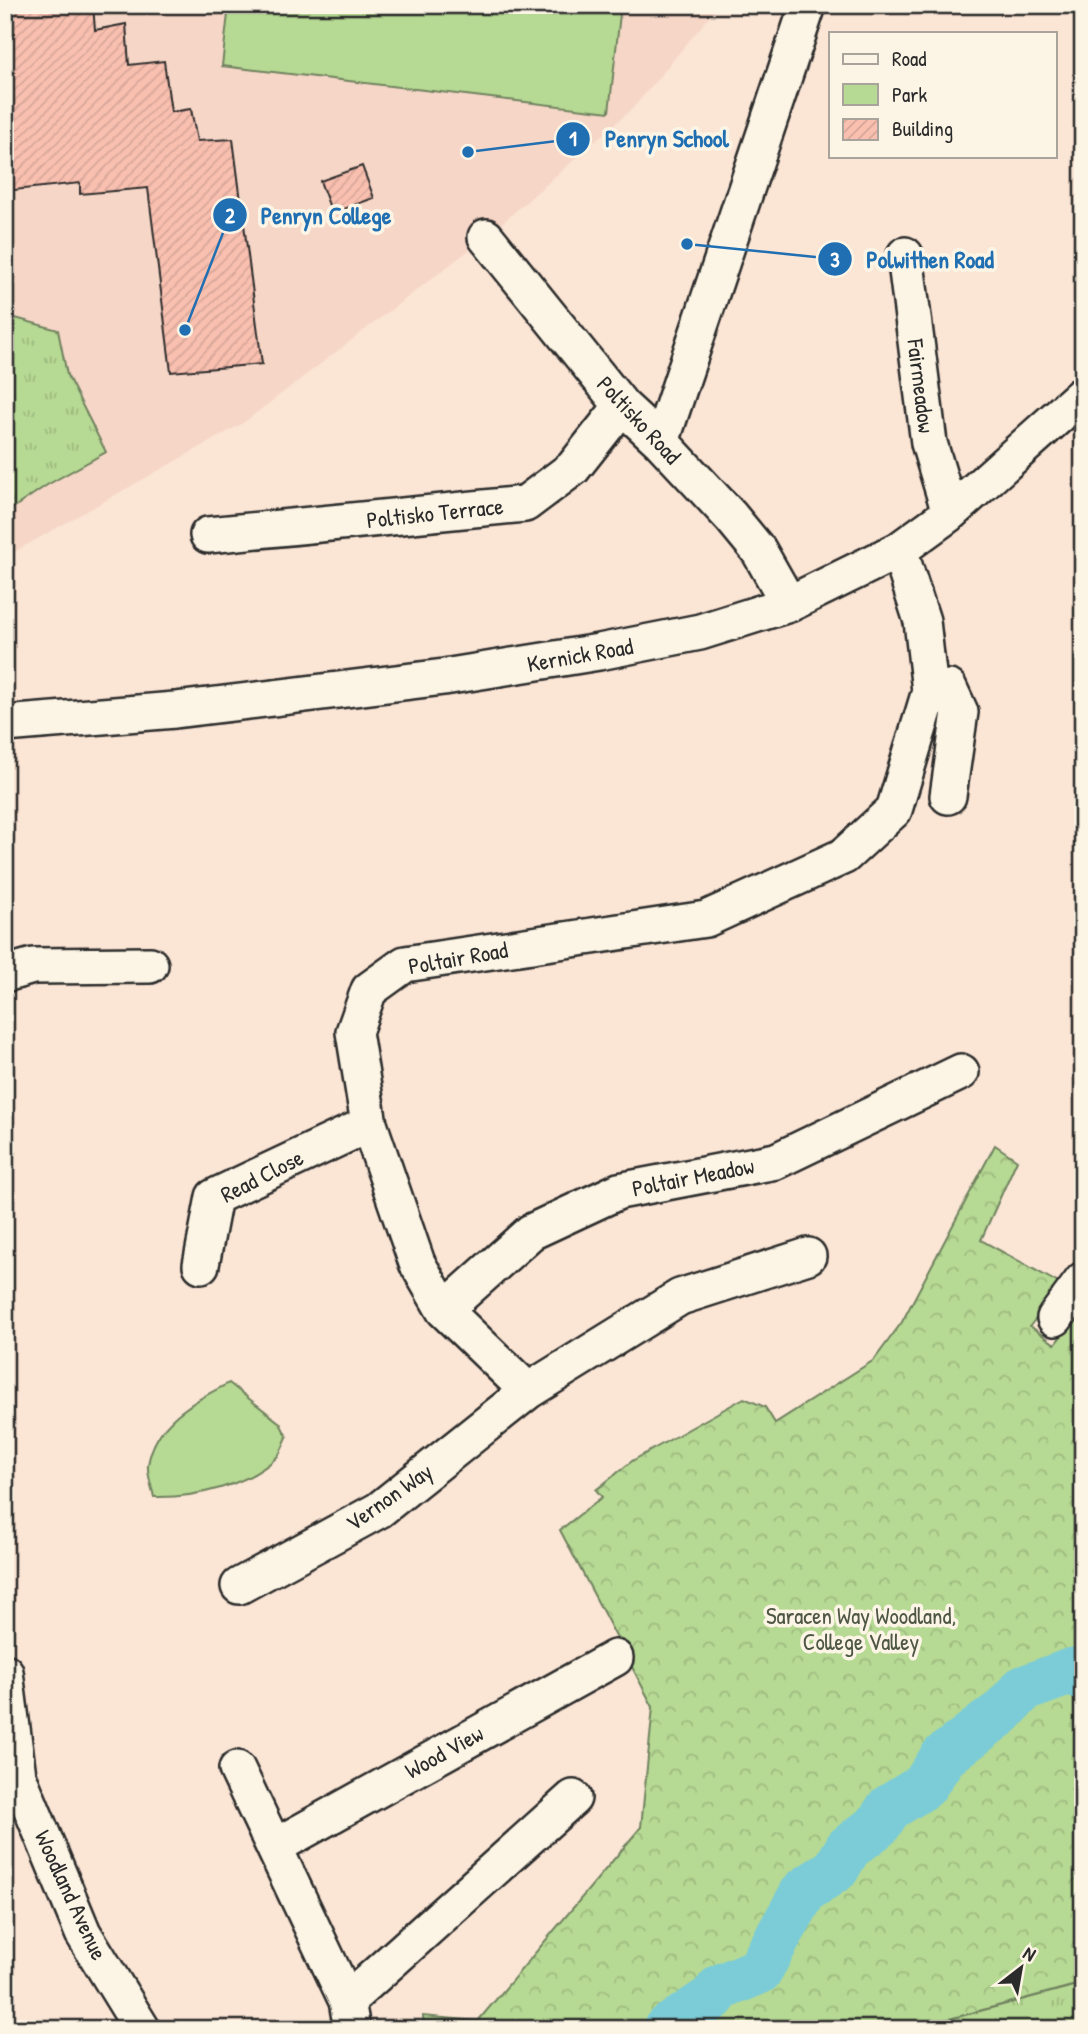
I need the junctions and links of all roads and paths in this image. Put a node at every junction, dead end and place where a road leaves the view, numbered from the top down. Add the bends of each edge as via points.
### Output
1 (808, 5) edge
2 (486, 237) dead end
3 (905, 255) dead end
4 (1083, 394) edge
5 (622, 406) junction
6 (661, 442) junction
7 (950, 513) junction
8 (208, 535) dead end
9 (899, 550) junction
10 (789, 604) junction
11 (930, 691) junction
12 (5, 724) edge
13 (948, 796) dead end
14 (150, 965) dead end
15 (5, 974) edge
16 (961, 1072) dead end
17 (369, 1124) junction
18 (808, 1256) dead end
19 (201, 1265) dead end
20 (1083, 1280) edge
21 (444, 1310) junction
22 (1055, 1318) dead end
23 (528, 1391) junction
24 (239, 1586) dead end
25 (615, 1658) dead end
26 (5, 1672) edge
27 (237, 1769) dead end
28 (573, 1798) dead end
29 (274, 1847) junction
30 (349, 2015) edge
31 (142, 2029) edge

1 - 6 street
2 - 5 street, Poltisko Road
3 - 7 street, Fairmeadow via 929,443
4 - 7 street, Kernick Road
5 - 6 street, Poltisko Road
5 - 8 street, Poltisko Terrace via 573,468 525,504
6 - 10 street, Poltisko Road via 759,551
7 - 9 street, Kernick Road
9 - 10 street, Kernick Road
9 - 11 street, Poltair Road via 922,621
10 - 12 street, Kernick Road via 700,632 444,677 175,710
11 - 13 street via 949,688 960,712
11 - 17 street, Poltair Road via 894,810 844,856 706,919 405,964 369,990 355,1032
14 - 15 street via 33,966
16 - 21 street, Poltair Meadow via 776,1161 619,1191 531,1232
17 - 19 street, Read Close via 214,1197
17 - 21 street, Poltair Road via 416,1263
18 - 23 street via 680,1297
20 - 22 street
21 - 23 street, Poltair Road
23 - 24 street, Vernon Way via 379,1510
25 - 29 street, Wood View
26 - 31 street, Woodland Avenue via 18,1776 83,1933
27 - 29 street
28 - 30 street
29 - 30 street

